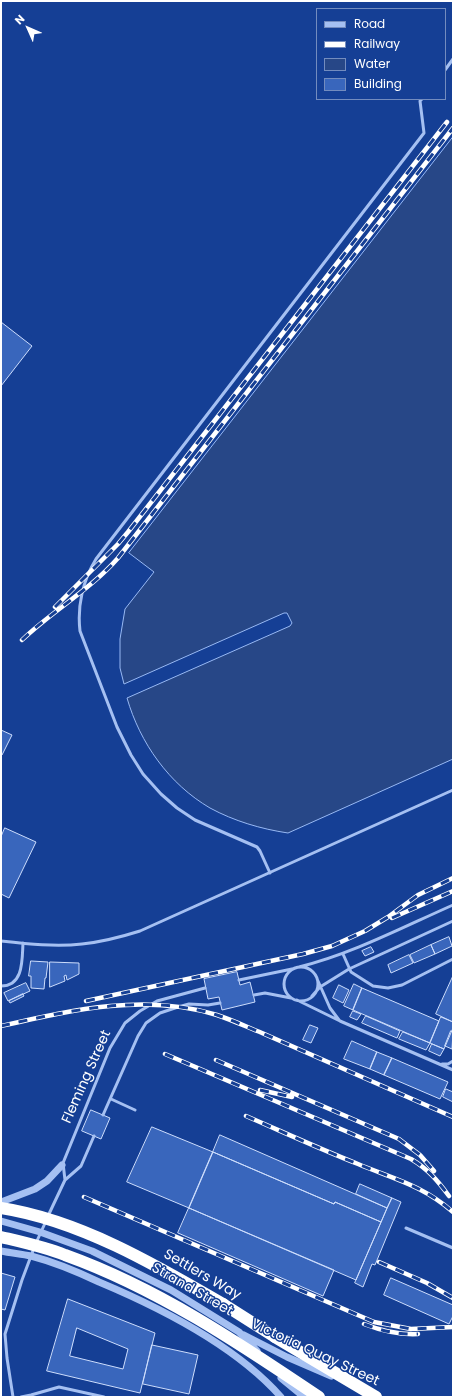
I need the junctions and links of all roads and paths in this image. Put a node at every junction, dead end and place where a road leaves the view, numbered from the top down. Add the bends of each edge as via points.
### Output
1 (453, 59) edge
2 (446, 69) edge
3 (421, 100) edge
4 (453, 790) edge
5 (270, 873) junction
6 (453, 905) edge
7 (453, 920) edge
8 (1, 941) edge
9 (23, 943) junction
10 (343, 954) junction
11 (453, 959) edge
12 (298, 967) junction
13 (293, 968) junction
14 (349, 969) junction
15 (316, 977) junction
16 (239, 980) dead end
17 (1, 986) edge
18 (320, 987) junction
19 (205, 988) dead end
20 (254, 995) dead end
21 (312, 996) junction
22 (292, 998) junction
23 (297, 1000) junction
24 (220, 1003) dead end
25 (340, 1021) junction
26 (453, 1061) edge
27 (438, 1064) junction
28 (453, 1070) edge
29 (111, 1099) junction
30 (136, 1110) dead end
31 (103, 1115) dead end
32 (94, 1136) dead end
33 (62, 1165) junction
34 (65, 1180) junction
35 (1, 1202) edge
36 (1, 1208) edge
37 (1, 1221) edge
38 (406, 1228) dead end
39 (40, 1232) junction
40 (1, 1237) edge
41 (453, 1248) edge
42 (1, 1251) edge
43 (31, 1256) junction
44 (239, 1332) junction
45 (13, 1397) edge
46 (21, 1397) edge
47 (99, 1397) edge
48 (104, 1397) edge
49 (281, 1397) edge
50 (304, 1397) edge
51 (320, 1397) edge
52 (376, 1397) edge
53 (380, 1397) edge

1 - 2 lane
3 - 5 lane via 424,133 96,559 83,588 80,631 131,755 161,794 177,808 195,820 257,847
4 - 5 lane
5 - 9 lane via 122,937 83,944
6 - 10 lane
7 - 14 lane
8 - 9 lane
9 - 17 lane via 19,975 14,982
10 - 12 lane
10 - 14 lane
11 - 14 lane via 402,985 388,988 373,986
12 - 13 lane
12 - 15 lane via 308,968
13 - 16 lane
13 - 22 lane via 287,973 284,984
14 - 18 lane
15 - 18 lane
15 - 21 lane via 317,987
18 - 21 lane
18 - 25 lane via 330,1008
19 - 33 lane, Fleming Street via 157,1001 140,1010 125,1023 110,1048
20 - 22 lane via 265,993
21 - 23 lane
22 - 23 lane
23 - 25 lane
24 - 29 lane via 183,1006 160,1013 150,1020 138,1036
25 - 27 lane
26 - 27 lane
27 - 28 lane
29 - 30 lane
29 - 31 lane
32 - 34 lane via 81,1166
33 - 34 lane
33 - 35 street via 35,1189
34 - 39 lane
36 - 52 highway, Settlers Way, bridge via 41,1217 79,1230 165,1270
37 - 39 street, Strand Street
38 - 41 lane
39 - 43 lane
39 - 44 street, Strand Street via 92,1251 170,1290
40 - 51 highway, bridge via 65,1254 150,1292 253,1352
42 - 43 street
43 - 45 lane via 5,1334 6,1358
43 - 49 street via 130,1295 170,1316 230,1353 257,1373
44 - 50 street, Strand Street via 281,1377
44 - 53 street, Victoria Quay Street via 287,1357
46 - 47 lane via 59,1387
47 - 48 lane

